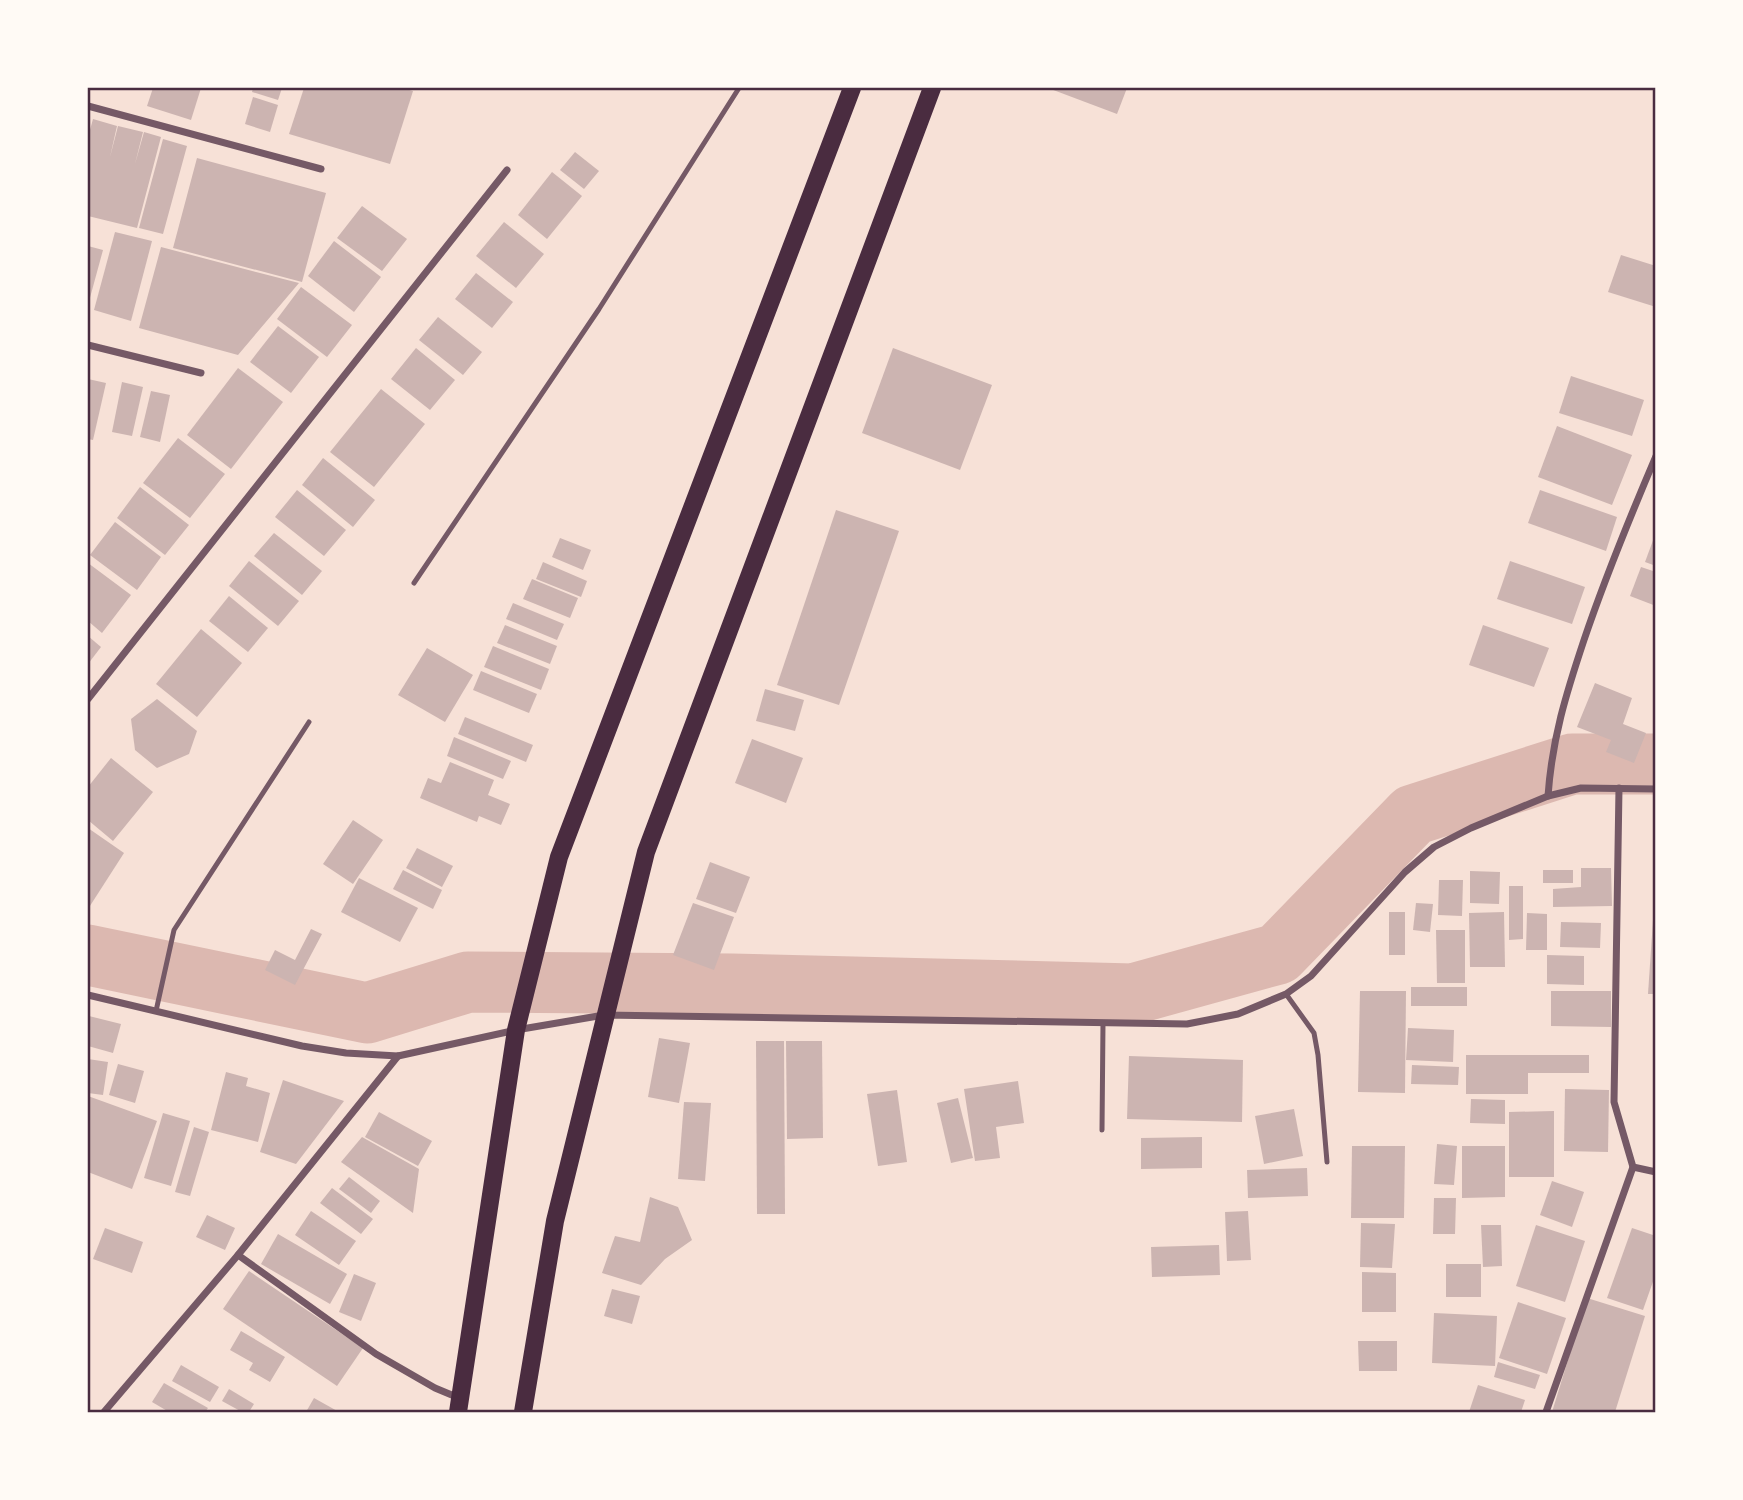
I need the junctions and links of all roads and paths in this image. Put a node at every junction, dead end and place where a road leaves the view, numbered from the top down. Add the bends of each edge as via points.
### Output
1 (739, 88) edge
2 (852, 88) edge
3 (932, 88) edge
4 (88, 106) edge
5 (321, 169) dead end
6 (507, 170) dead end
7 (88, 345) edge
8 (201, 373) dead end
9 (1656, 456) edge
10 (414, 583) dead end
11 (88, 699) edge
12 (309, 722) dead end
13 (1619, 788) junction
14 (1656, 789) edge
15 (1548, 796) junction
16 (1286, 994) junction
17 (88, 995) edge
18 (156, 1011) junction
19 (604, 1015) junction
20 (1103, 1023) junction
21 (516, 1030) junction
22 (398, 1056) junction
23 (1102, 1130) dead end
24 (1327, 1161) dead end
25 (1633, 1167) junction
26 (1656, 1172) edge
27 (237, 1255) junction
28 (459, 1405) edge
29 (104, 1412) edge
30 (523, 1412) edge
31 (1546, 1412) edge

1 - 10 lane via 599,309
2 - 21 main road via 559,857
3 - 19 main road via 646,852
4 - 5 street
6 - 11 street
7 - 8 street
9 - 15 street via 1606,577 1561,708
12 - 18 lane via 174,930
13 - 14 street
13 - 15 street via 1581,788
13 - 25 street via 1614,1102
15 - 16 street via 1434,847 1405,872 1311,976
16 - 20 street via 1213,1021
16 - 24 lane via 1314,1033
17 - 18 street
18 - 22 street via 302,1046
19 - 20 street
19 - 21 street
19 - 30 main road via 555,1221
20 - 23 lane
21 - 22 street
21 - 28 main road
22 - 27 street
25 - 26 street
25 - 31 street
27 - 28 street via 376,1354
27 - 29 street

